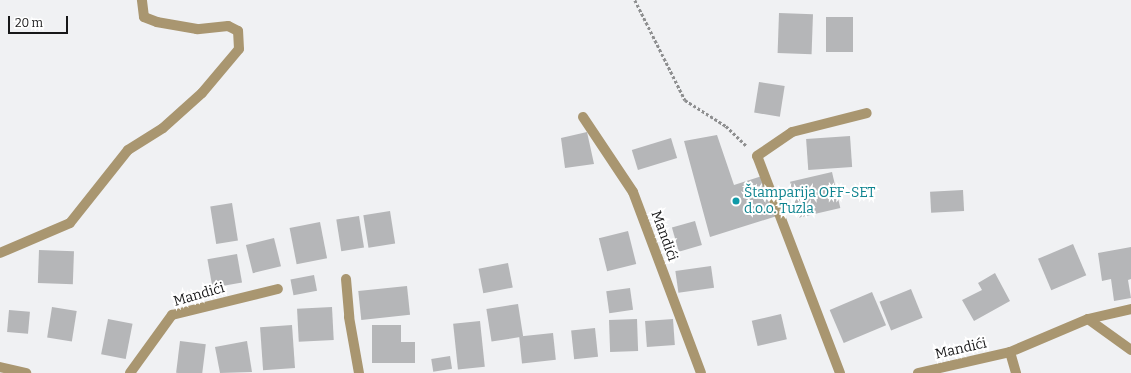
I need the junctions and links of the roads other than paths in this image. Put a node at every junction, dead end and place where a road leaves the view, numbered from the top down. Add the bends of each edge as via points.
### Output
1 (142, 0) edge
2 (867, 113) dead end
3 (583, 117) dead end
4 (0, 253) edge
5 (346, 279) dead end
6 (278, 288) dead end
7 (1131, 309) edge
8 (1088, 318) junction
9 (1131, 350) edge
10 (1010, 352) junction
11 (0, 367) edge
12 (26, 373) edge
13 (130, 373) edge
14 (359, 373) edge
15 (701, 373) edge
16 (840, 373) edge
17 (918, 373) edge
18 (1016, 373) edge

1 - 4 street via 144,17 157,22 198,29 228,26 238,31 239,49 202,94 163,128 128,150 70,223
2 - 16 street via 792,132 757,156
3 - 15 street, Mandići via 632,192
5 - 14 street via 349,317
6 - 13 street, Mandići via 172,315
7 - 8 street, Mandići
8 - 9 street
8 - 10 street, Mandići
10 - 17 street, Mandići
10 - 18 street
11 - 12 street

